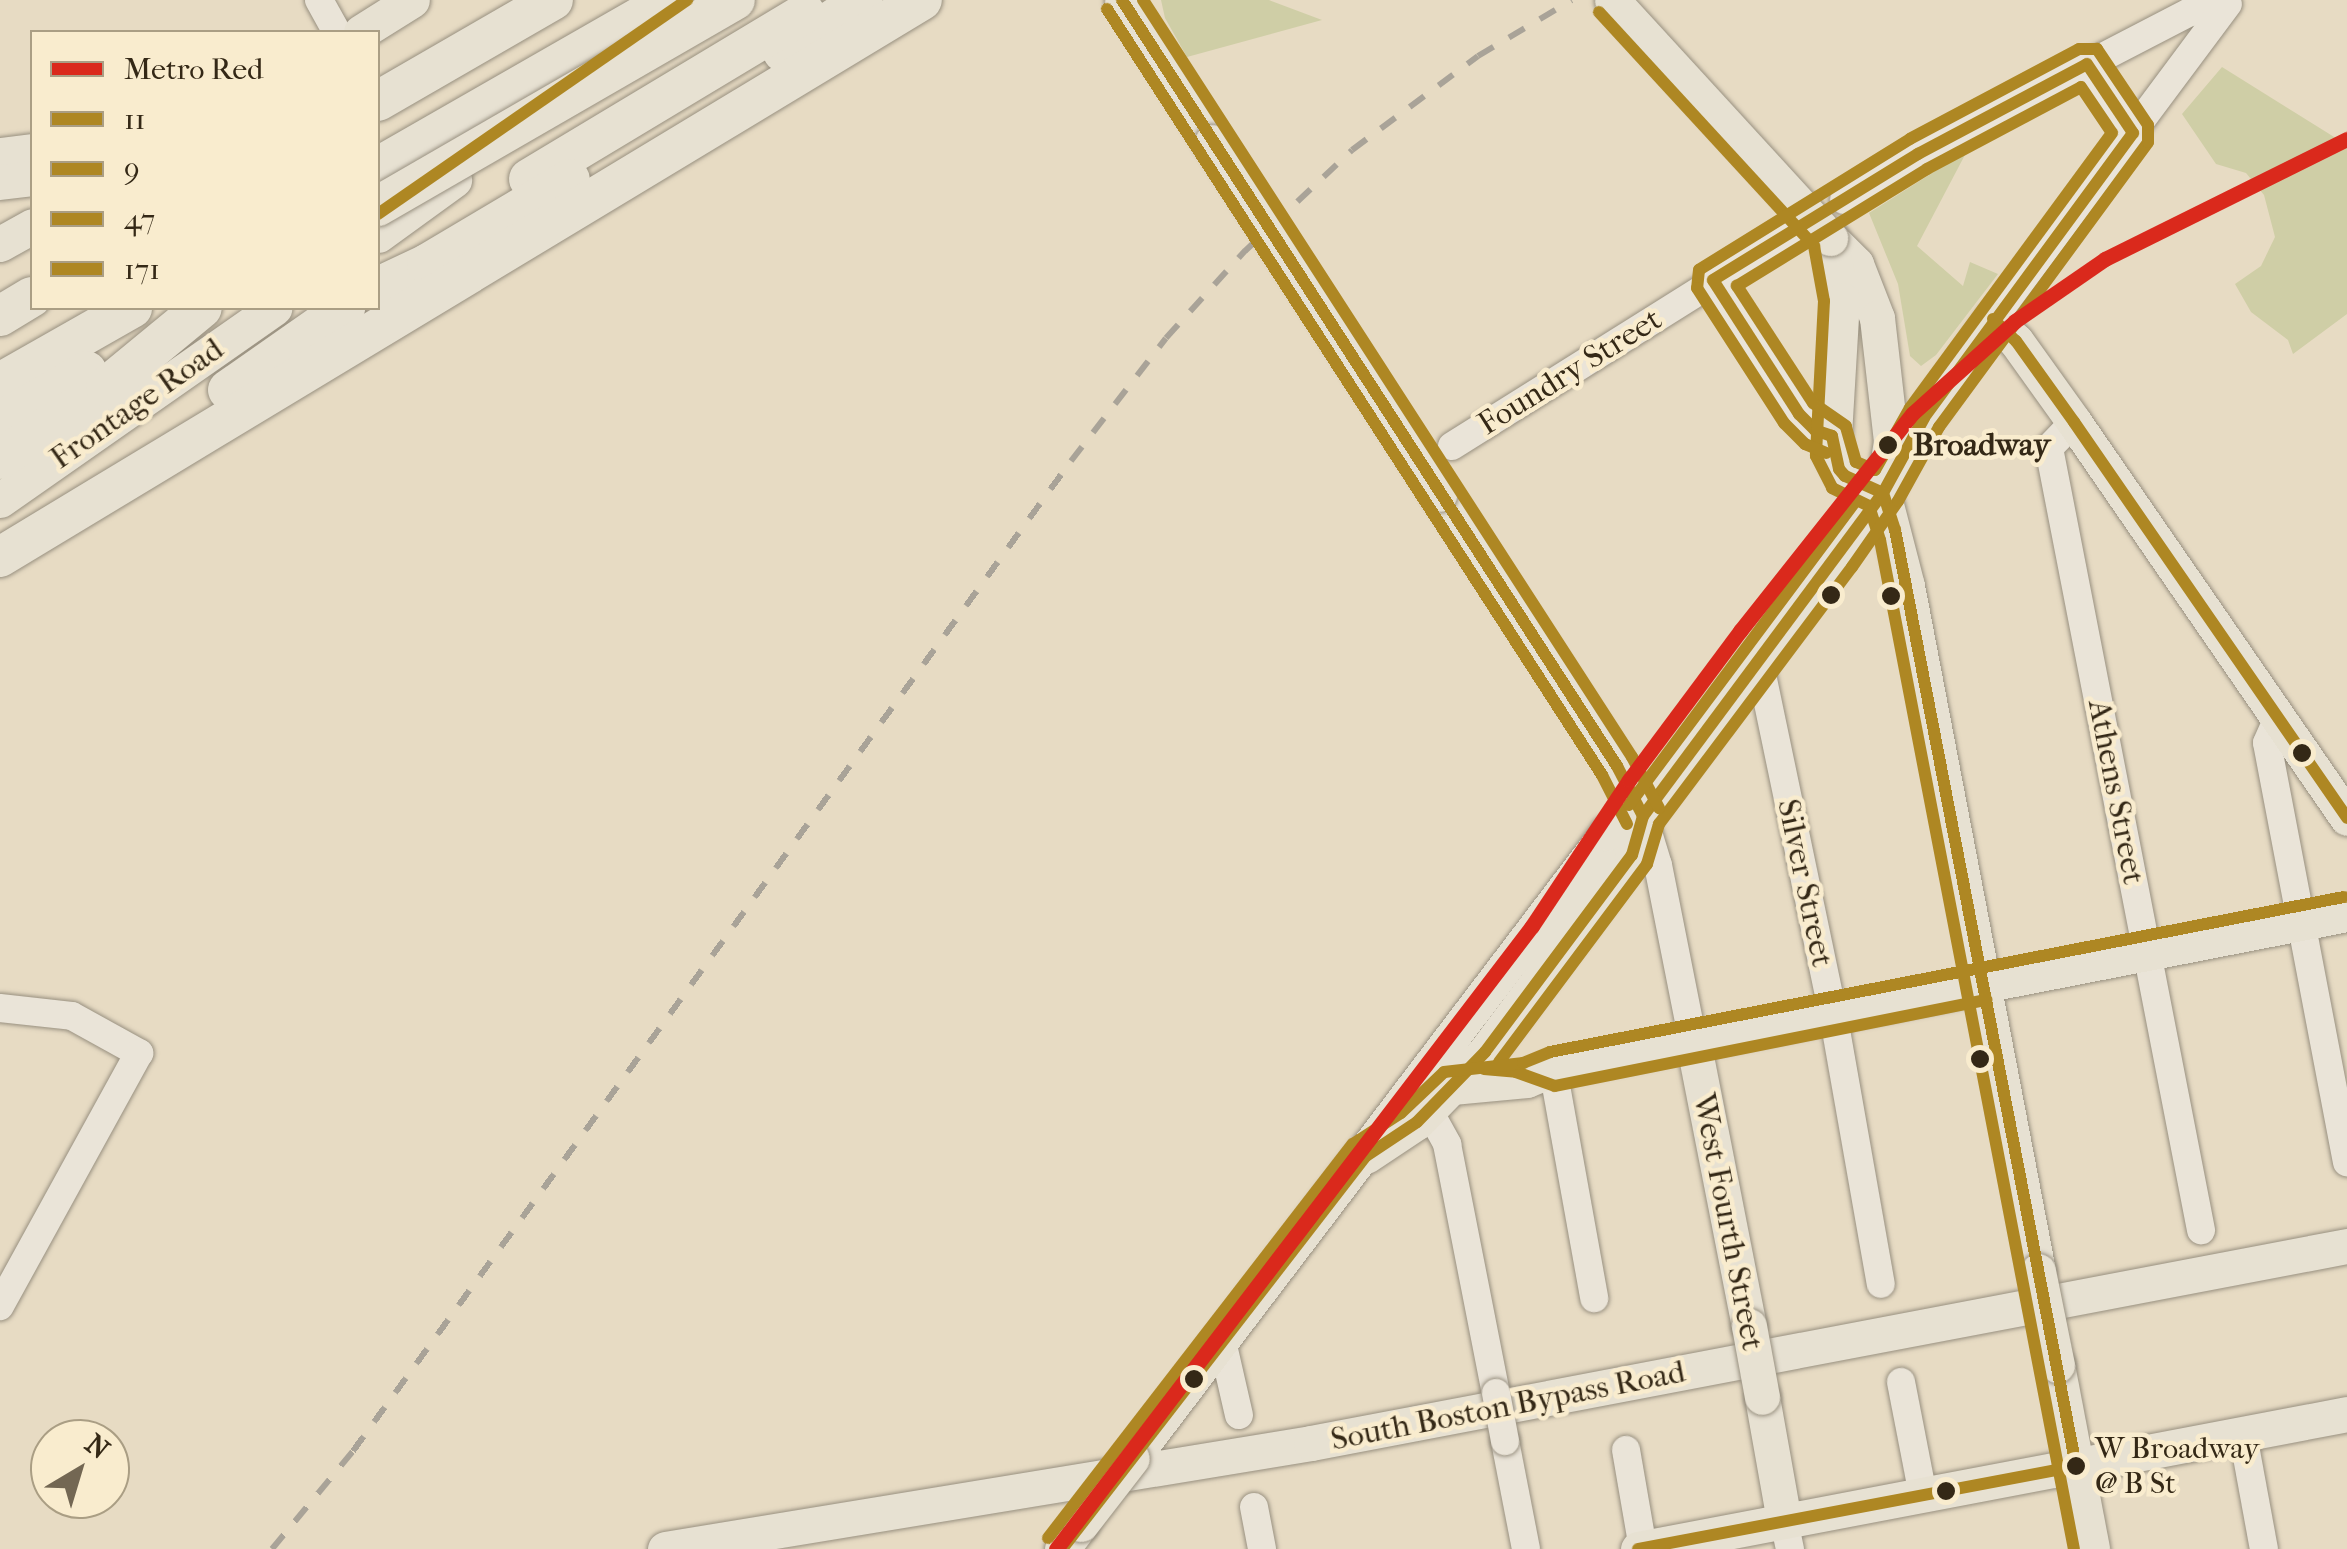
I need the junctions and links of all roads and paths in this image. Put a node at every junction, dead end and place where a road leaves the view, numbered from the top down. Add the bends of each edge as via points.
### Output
1 (320, 0) edge
2 (412, 0) edge
3 (553, 0) edge
4 (626, 0) edge
5 (670, 0) edge
6 (722, 0) edge
7 (735, 0) edge
8 (827, 0) edge
9 (863, 0) edge
10 (922, 0) edge
11 (1122, 0) edge
12 (1612, 0) edge
13 (2227, 5) edge
14 (336, 30) edge
15 (364, 30) edge
16 (2087, 64) junction
17 (380, 100) edge
18 (2133, 133) junction
19 (380, 143) edge
20 (30, 151) edge
21 (0, 155) edge
22 (380, 167) edge
23 (30, 178) edge
24 (0, 182) edge
25 (1844, 200) dead end
26 (380, 205) edge
27 (30, 227) edge
28 (380, 233) edge
29 (1789, 234) dead end
30 (1830, 238) junction
31 (0, 244) edge
32 (1713, 280) junction
33 (380, 284) edge
34 (380, 284) edge
35 (30, 298) edge
36 (130, 310) edge
37 (194, 310) edge
38 (271, 310) edge
39 (341, 310) edge
40 (0, 316) edge
41 (1994, 319) junction
42 (85, 346) edge
43 (0, 360) edge
44 (1884, 370) junction
45 (0, 383) edge
46 (1946, 387) junction
47 (0, 421) edge
48 (2074, 422) junction
49 (1832, 436) junction
50 (1452, 446) dead end
51 (0, 459) edge
52 (1883, 493) junction
53 (102, 494) junction
54 (0, 500) edge
55 (0, 558) edge
56 (1759, 660) junction
57 (2278, 718) junction
58 (1643, 816) junction
59 (2347, 818) edge
60 (2347, 914) edge
61 (2300, 922) junction
62 (2146, 952) junction
63 (1984, 984) junction
64 (0, 1008) edge
65 (1832, 1013) junction
66 (1693, 1041) junction
67 (1485, 1052) junction
68 (1553, 1069) junction
69 (1436, 1088) junction
70 (2347, 1162) edge
71 (2201, 1230) dead end
72 (2347, 1246) edge
73 (1880, 1284) dead end
74 (1594, 1298) dead end
75 (0, 1306) edge
76 (1222, 1341) junction
77 (1901, 1382) dead end
78 (2347, 1414) edge
79 (1238, 1415) dead end
80 (2243, 1435) junction
81 (1626, 1450) dead end
82 (2076, 1466) junction
83 (1923, 1495) junction
84 (1254, 1507) dead end
85 (1787, 1535) edge
86 (1072, 1537) edge
87 (665, 1549) edge
88 (1262, 1549) edge
89 (1526, 1549) edge
90 (1641, 1549) edge
91 (2092, 1549) edge
92 (2264, 1549) edge

1 - 14 street
2 - 15 main road
3 - 17 highway
4 - 19 highway
5 - 22 highway
6 - 28 main road via 662,34
7 - 26 highway, bridge
8 - 33 highway via 548,166
9 - 34 highway via 427,264
10 - 53 highway
11 - 58 main road, West Fourth Street, bridge
12 - 30 main road, bridge
13 - 16 street via 2190,12
13 - 18 street
16 - 18 street
16 - 25 street
18 - 41 street
20 - 21 main road
23 - 24 main road
27 - 31 main road
29 - 32 street, Foundry Street
30 - 44 main road via 1864,278 1878,318
30 - 49 main road via 1842,300
32 - 49 street via 1798,414
32 - 50 street, Foundry Street
35 - 40 highway
36 - 42 highway
37 - 42 highway
38 - 54 main road, Frontage Road
39 - 53 highway via 161,438
41 - 46 main road
41 - 48 main road
42 - 43 highway
42 - 45 highway
42 - 47 highway
42 - 51 highway
44 - 46 main road
44 - 52 main road via 1891,441
46 - 52 main road
48 - 57 main road
48 - 62 street, Athens Street via 2050,448
49 - 52 main road via 1845,476
52 - 56 main road
52 - 63 main road via 1897,536
53 - 55 highway
56 - 58 main road
56 - 65 street, Silver Street
57 - 59 main road
57 - 61 street via 2267,743
58 - 66 street, West Fourth Street
58 - 67 main road via 1632,854
58 - 69 main road via 1607,833
60 - 61 main road
61 - 62 main road
61 - 70 street
62 - 63 main road
62 - 71 street, Athens Street
63 - 65 main road
63 - 82 main road, bridge
64 - 75 street via 72,1016 140,1053
65 - 66 main road
65 - 73 street, Silver Street
66 - 68 main road
66 - 85 main road, West Fourth Street, bridge
67 - 68 main road
67 - 69 main road via 1454,1056
68 - 69 main road via 1513,1083
68 - 74 street
69 - 76 main road via 1366,1156
69 - 89 street, bridge
72 - 87 main road, South Boston Bypass Road via 1298,1446
76 - 79 street
76 - 86 main road, bridge
77 - 83 street
78 - 80 main road
80 - 82 main road
80 - 92 street
81 - 90 street
82 - 83 main road
82 - 91 main road
83 - 85 main road
84 - 88 street
85 - 90 main road

